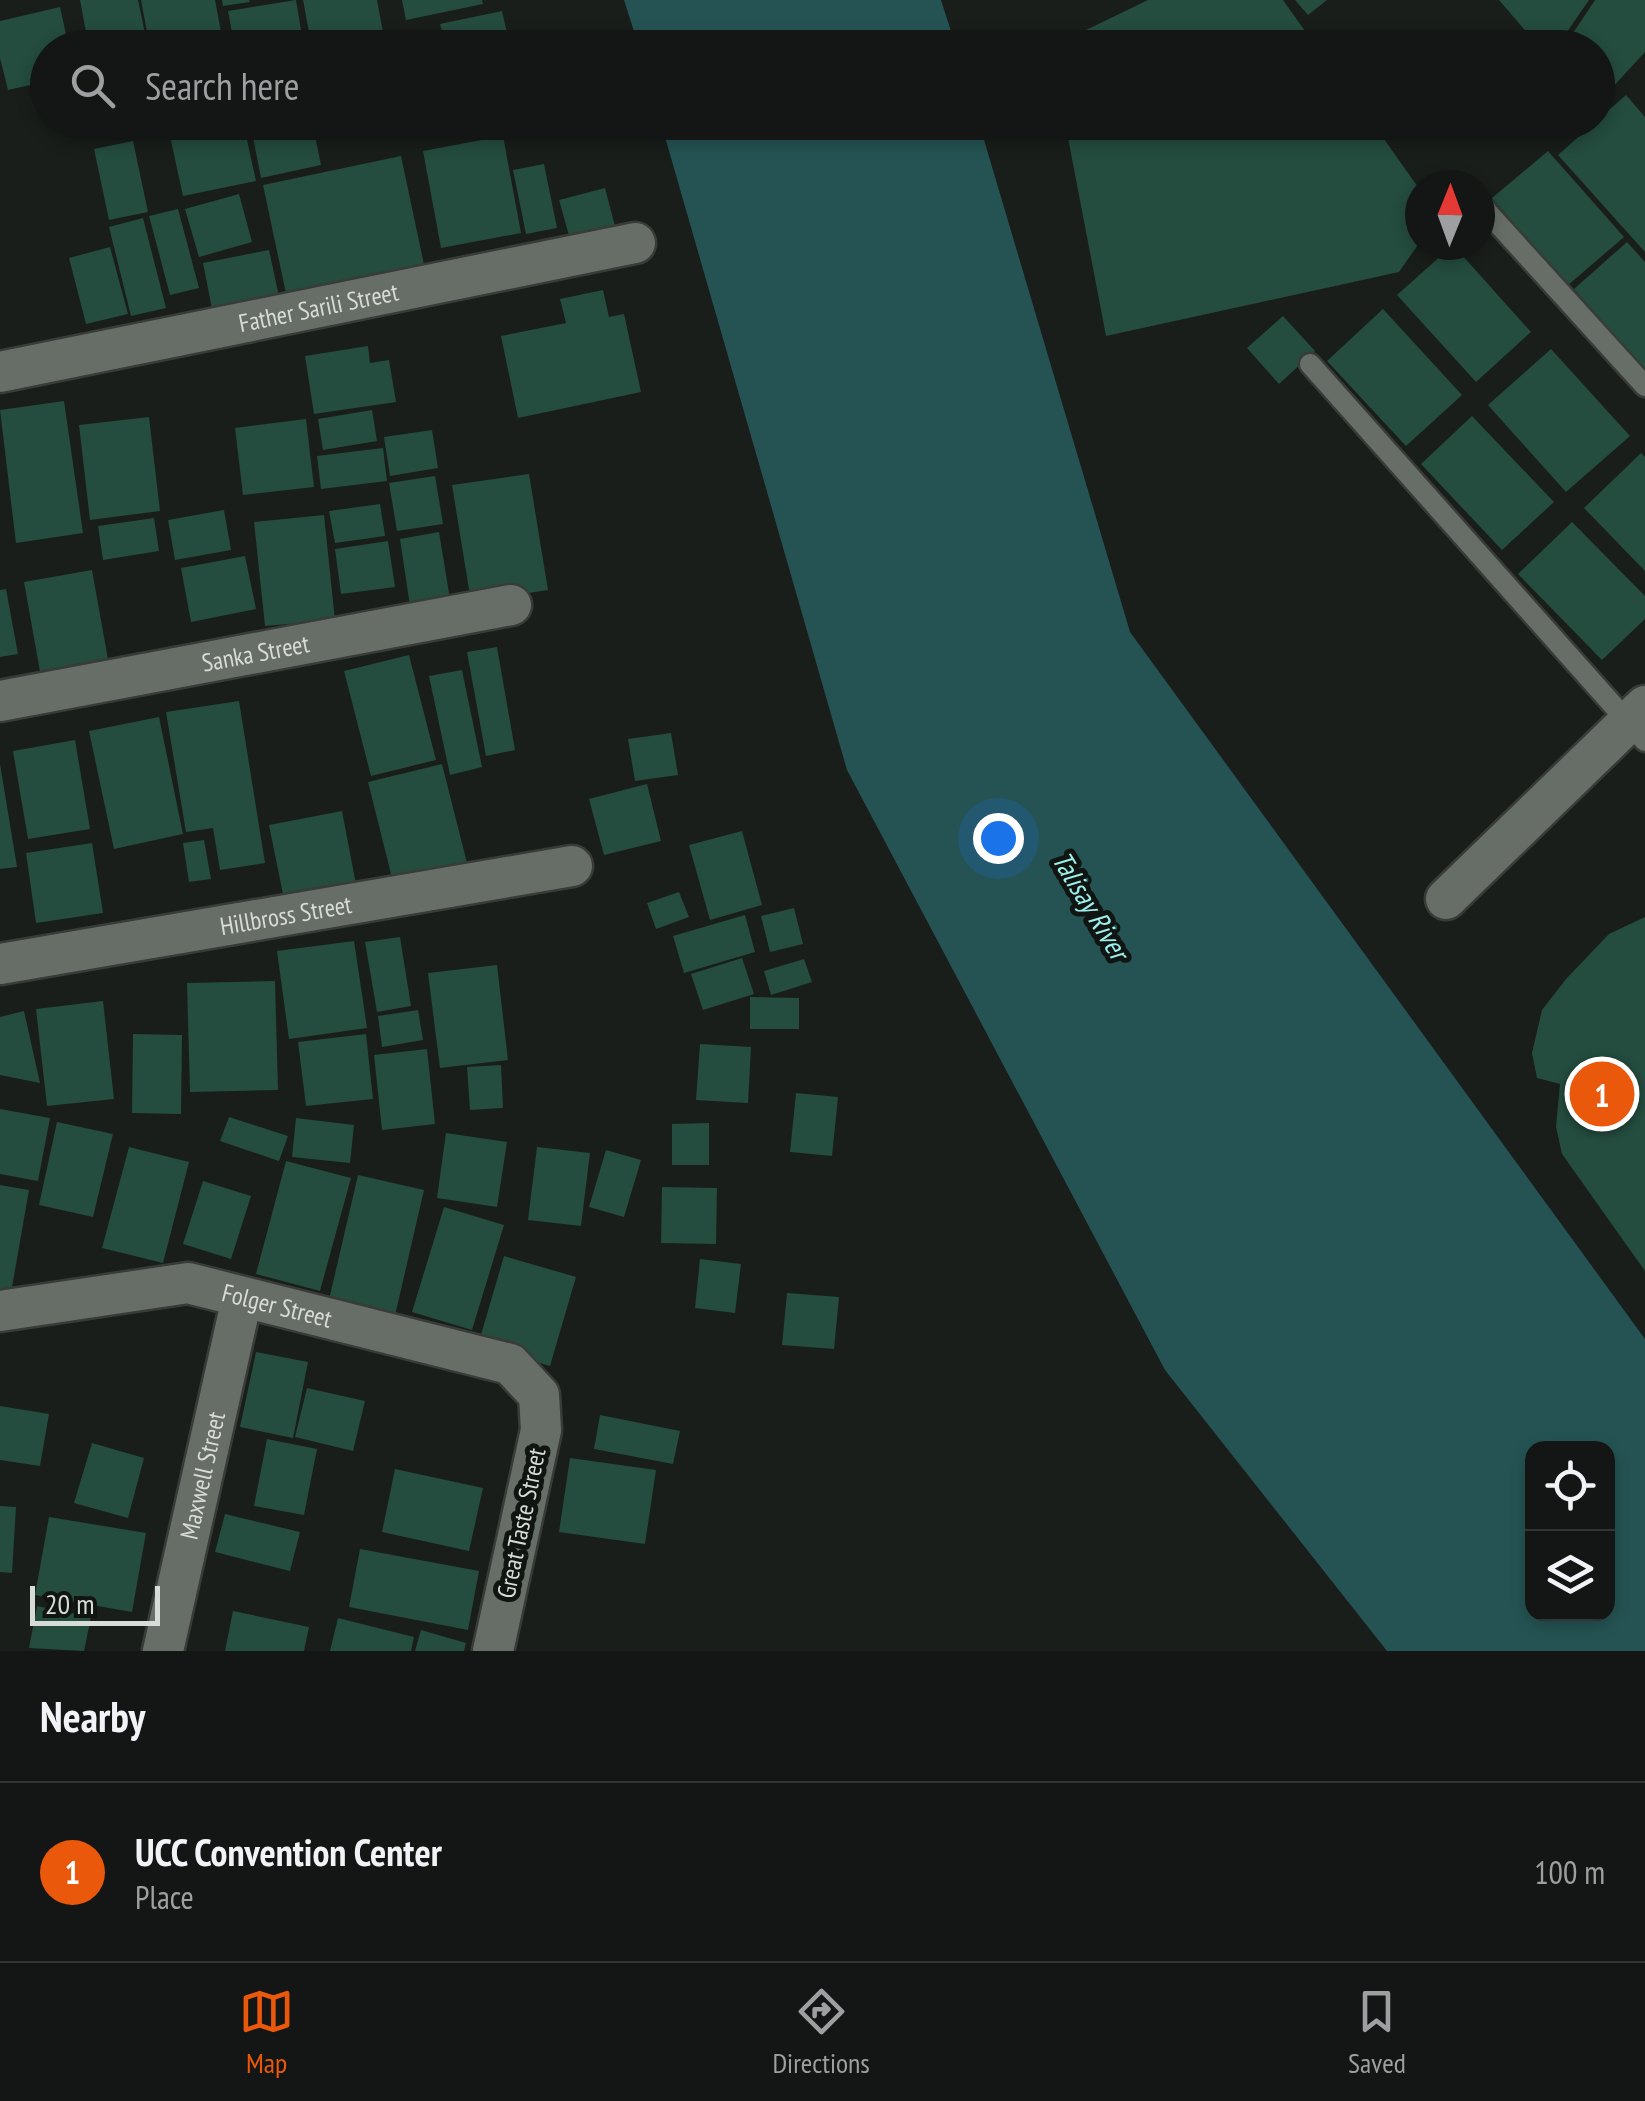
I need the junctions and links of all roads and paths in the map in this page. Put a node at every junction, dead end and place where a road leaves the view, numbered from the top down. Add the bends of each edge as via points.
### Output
1 (1495, 221) edge
2 (635, 244) dead end
3 (1310, 364) dead end
4 (0, 372) edge
5 (1645, 386) edge
6 (512, 604) dead end
7 (0, 700) edge
8 (1639, 724) edge
9 (572, 866) dead end
10 (1446, 898) dead end
11 (0, 964) edge
12 (242, 1298) junction
13 (0, 1310) edge
14 (538, 1394) joint
15 (163, 1651) edge
16 (493, 1651) edge

1 - 5 lane
2 - 4 street, Father Sarili Street
3 - 8 lane
6 - 7 street, Sanka Street
8 - 10 street
9 - 11 street, Hillbross Street
12 - 13 street, Folger Street via 188,1283
12 - 14 street, Folger Street via 510,1364
12 - 15 street, Maxwell Street
14 - 16 street, Great Taste Street via 542,1430

